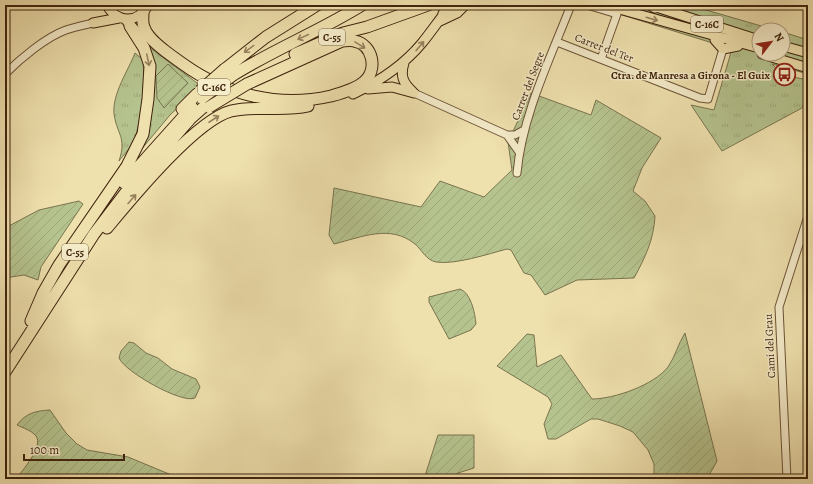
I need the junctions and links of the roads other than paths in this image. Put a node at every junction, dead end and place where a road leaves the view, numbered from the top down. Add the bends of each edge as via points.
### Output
1 (317, 5) edge
2 (362, 5) edge
3 (428, 5) edge
4 (464, 5) edge
5 (571, 5) edge
6 (587, 5) edge
7 (605, 5) edge
8 (108, 6) edge
9 (652, 6) edge
10 (146, 9) edge
11 (446, 11) edge
12 (124, 21) junction
13 (93, 23) junction
14 (712, 37) junction
15 (751, 38) edge
16 (557, 42) junction
17 (751, 46) edge
18 (743, 48) junction
19 (723, 49) junction
20 (791, 49) edge
21 (751, 50) edge
22 (808, 54) edge
23 (791, 58) edge
24 (601, 59) junction
25 (788, 62) edge
26 (404, 63) junction
27 (808, 63) edge
28 (808, 68) edge
29 (7, 69) edge
30 (236, 77) junction
31 (363, 89) junction
32 (414, 93) junction
33 (204, 101) junction
34 (316, 104) junction
35 (524, 130) junction
36 (507, 135) junction
37 (519, 152) junction
38 (517, 173) dead end
39 (808, 216) edge
40 (79, 260) junction
41 (31, 321) junction
42 (5, 360) edge
43 (5, 372) edge
44 (787, 479) edge

1 -> 30 highway via 266,37
2 -> 30 highway, C-55 via 281,47
3 - 30 highway, C-55 via 343,32
4 - 11 main road via 457,13
5 - 16 street, Carrer del Segre
6 - 24 street via 617,14
7 -> 14 main road, C-16C
8 - 12 main road, C-16C
8 - 13 main road via 103,17
9 - 15 main road, C-16C
10 - 12 main road
30 -> 10 highway via 342,41 359,43 368,51 372,60 372,70 368,78 338,94 308,100 251,97 205,78 169,54 145,31 143,25
26 -> 11 main road, C-16C
12 - 13 main road
12 - 34 main road, C-16C via 188,73 217,89 263,102
12 -> 41 highway via 144,48 149,61 148,99 143,134 127,166 59,265
13 - 29 street via 65,30
14 - 17 main road, C-16C
14 - 18 main road
14 - 19 main road
16 - 24 street, Carrer del Ter
16 - 35 street, Carrer del Segre
18 - 19 main road
18 - 21 main road
19 - 24 street, Carrer del Ter via 708,99
20 - 22 main road
23 - 27 main road
25 - 28 main road
26 - 31 main road, C-16C
26 - 32 main road via 403,82
30 - 33 highway, C-55, bridge
30 - 33 highway, bridge
31 - 32 main road via 392,87
31 - 34 main road, C-16C via 345,97
32 - 36 street, Carrer del Segre
33 - 40 highway, C-55 via 126,192 94,234
33 - 41 highway, C-55 via 181,117 122,185 89,230
40 -> 34 highway via 90,252 141,188 214,118 238,110 306,107
35 - 36 street, Carrer del Segre via 515,135
35 - 37 street
36 - 37 street
37 - 38 street
39 - 44 street, Camí del Grau via 779,307
40 - 43 highway, C-55
41 - 42 highway, C-55

